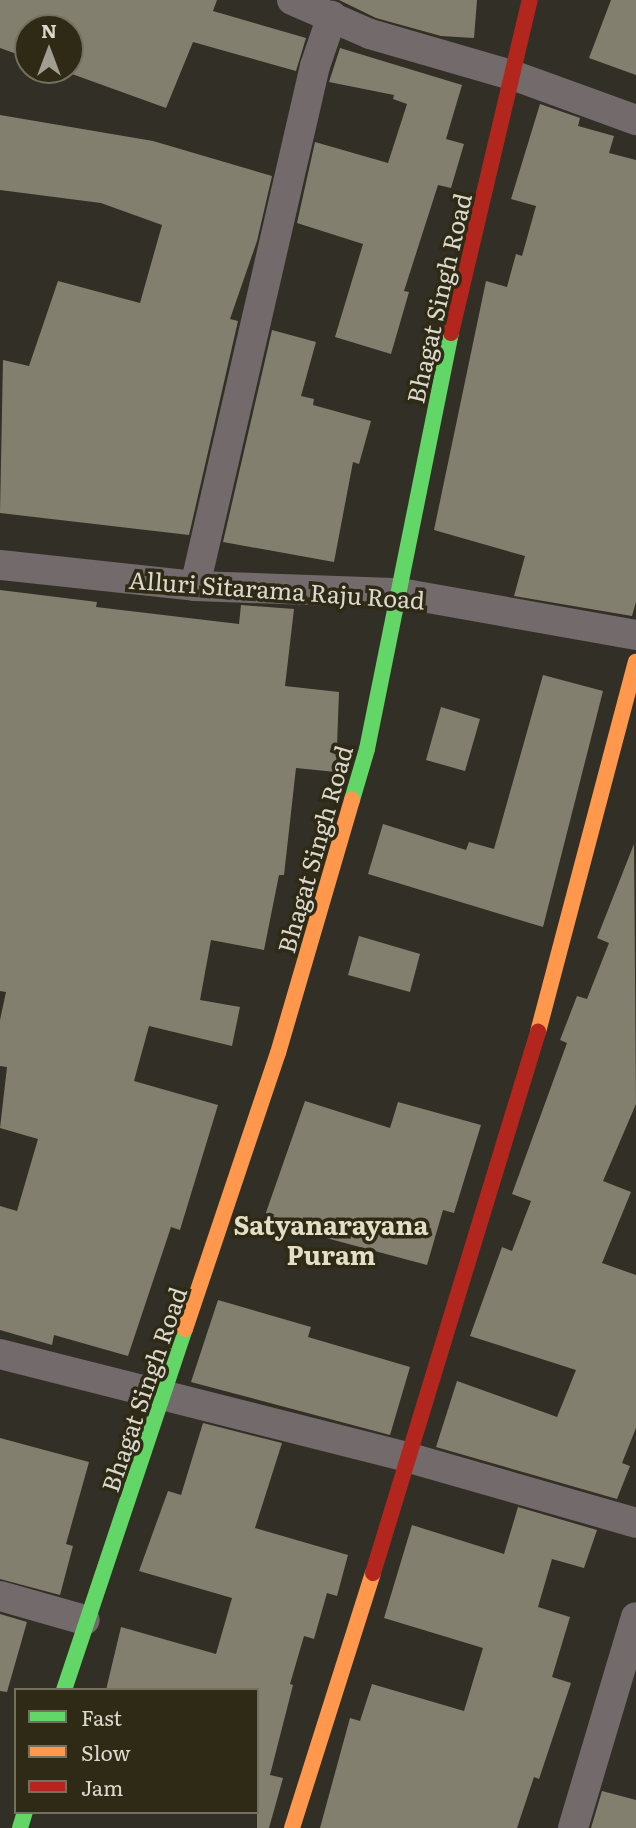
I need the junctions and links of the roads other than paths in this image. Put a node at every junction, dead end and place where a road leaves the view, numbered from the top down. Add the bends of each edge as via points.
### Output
1 (292, 0) edge
2 (530, 0) edge
3 (332, 16) junction
4 (515, 76) junction
5 (636, 120) edge
6 (0, 565) edge
7 (195, 586) junction
8 (400, 593) junction
9 (636, 635) edge
10 (636, 662) edge
11 (0, 1354) edge
12 (165, 1397) junction
13 (410, 1458) junction
14 (636, 1523) edge
15 (0, 1596) edge
16 (636, 1617) edge
17 (85, 1620) junction
18 (65, 1688) edge
19 (292, 1828) edge
20 (573, 1828) edge

1 - 3 street
2 - 4 street, Bhagat Singh Road
3 - 4 street via 370,34
3 - 7 street via 315,66
4 - 5 street
4 - 8 street, Bhagat Singh Road via 454,320
6 - 7 street, Alluri Sitarama Raju Road
7 - 8 street, Alluri Sitarama Raju Road
8 - 9 street, Alluri Sitarama Raju Road
8 - 12 street, Bhagat Singh Road via 367,749 278,1054
10 - 13 street via 561,954
11 - 12 street
12 - 13 street
12 - 17 street, Bhagat Singh Road
13 - 14 street
13 - 19 street
15 - 17 street
16 - 20 street
17 - 18 street, Bhagat Singh Road

